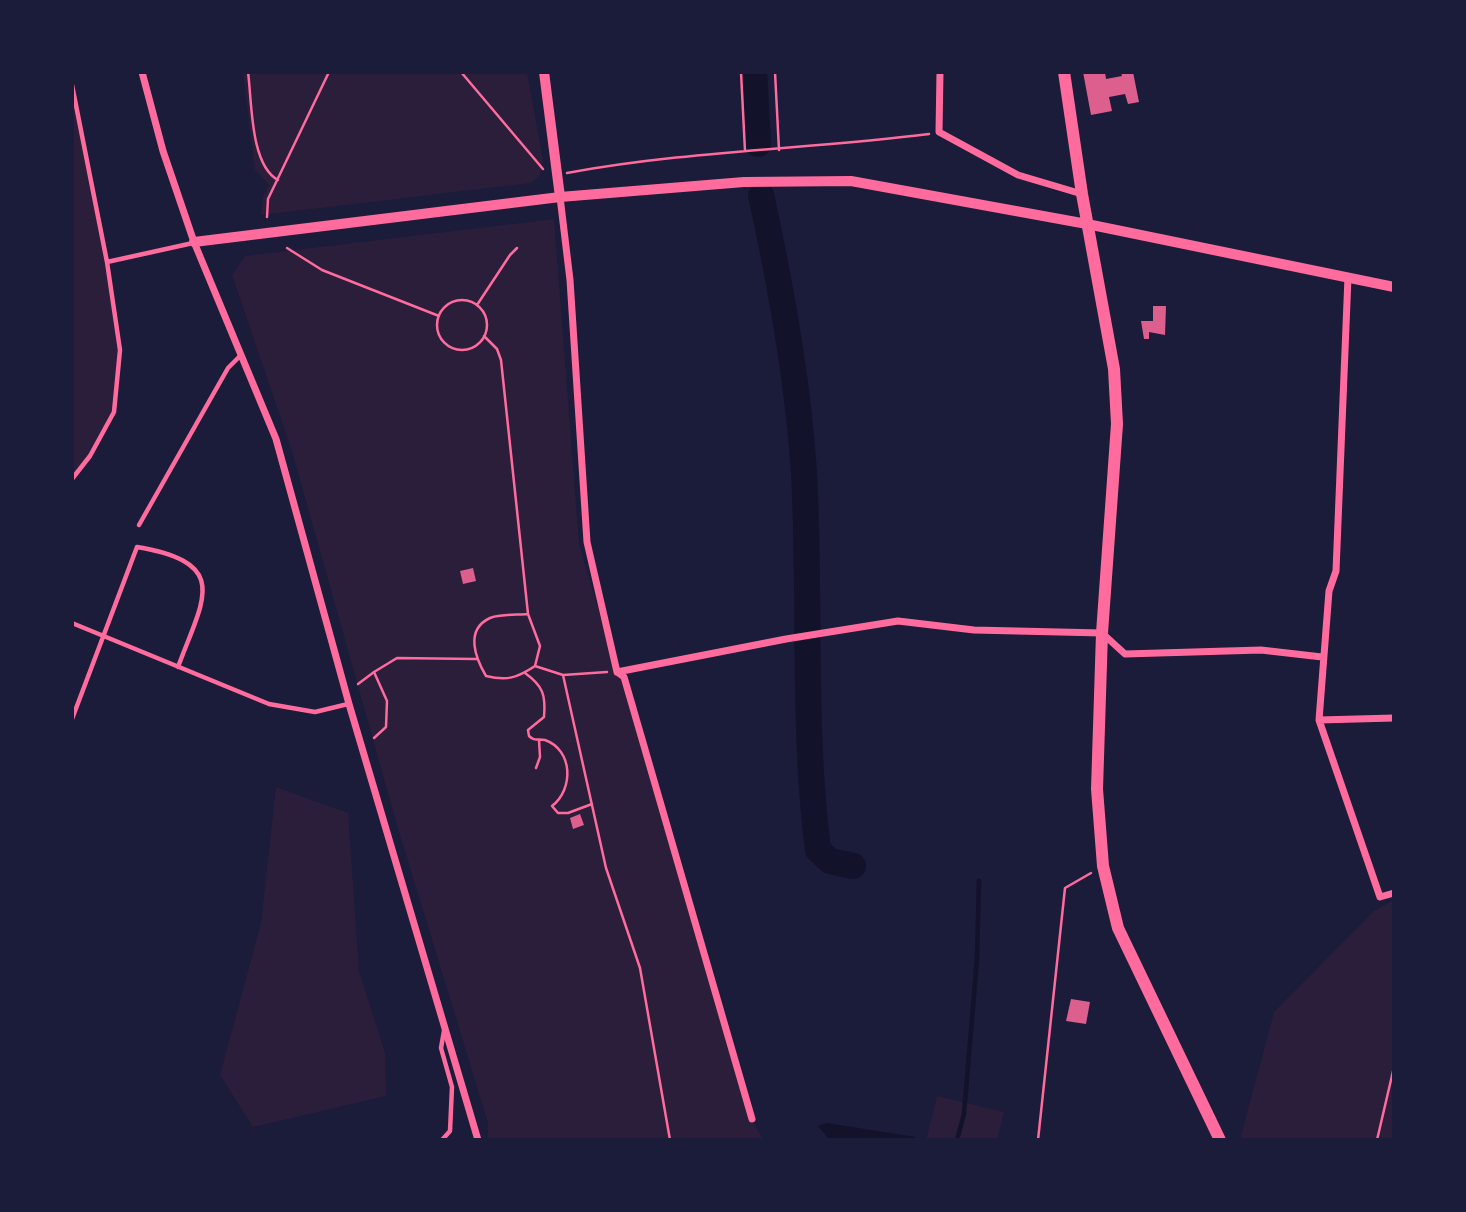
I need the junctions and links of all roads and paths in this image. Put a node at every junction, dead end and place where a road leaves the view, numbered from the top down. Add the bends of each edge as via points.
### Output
1 (142, 72) edge
2 (248, 72) edge
3 (329, 72) edge
4 (461, 72) edge
5 (544, 72) edge
6 (741, 72) edge
7 (775, 72) edge
8 (940, 72) edge
9 (1064, 72) edge
10 (72, 85) edge
11 (939, 132) junction
12 (779, 150) junction
13 (745, 151) junction
14 (545, 171) dead end
15 (559, 175) junction
16 (278, 180) junction
17 (1082, 194) junction
18 (560, 197) junction
19 (267, 217) dead end
20 (1087, 224) junction
21 (194, 242) junction
22 (287, 248) dead end
23 (517, 248) dead end
24 (107, 262) junction
25 (1348, 277) junction
26 (1394, 287) edge
27 (476, 306) junction
28 (439, 316) junction
29 (484, 336) junction
30 (242, 354) junction
31 (72, 479) edge
32 (139, 525) dead end
33 (528, 614) junction
34 (72, 623) edge
35 (1101, 633) junction
36 (1322, 657) junction
37 (476, 659) junction
38 (535, 666) junction
39 (177, 667) junction
40 (374, 672) junction
41 (617, 672) junction
42 (525, 673) junction
43 (563, 675) junction
44 (358, 684) dead end
45 (349, 704) junction
46 (1394, 718) edge
47 (72, 719) edge
48 (1319, 720) junction
49 (374, 738) dead end
50 (539, 740) junction
51 (536, 768) dead end
52 (592, 804) junction
53 (1103, 866) junction
54 (1394, 893) edge
55 (445, 1028) junction
56 (1394, 1067) edge
57 (752, 1119) dead end
58 (442, 1140) edge
59 (478, 1140) edge
60 (670, 1140) edge
61 (1038, 1140) edge
62 (1220, 1140) edge
63 (1377, 1140) edge

1 - 21 street
2 - 16 path via 260,162 268,175
3 - 16 path
4 - 14 path
5 - 15 street
6 - 13 path
7 - 12 path
8 - 11 street
9 - 17 main road
10 - 24 lane
11 - 12 path
11 - 17 street via 1018,175
12 - 13 path
13 - 15 path
15 - 18 street
16 - 19 path via 268,199
17 - 20 main road
18 - 20 street via 744,182 851,181
18 - 21 street
18 - 41 street via 587,542
20 - 25 street
20 - 35 main road via 1114,369 1116,424
21 - 24 lane
21 - 30 street
22 - 28 path via 322,270
23 - 27 path
24 - 31 lane via 120,350 114,412
25 - 26 street
25 - 36 street via 1336,571 1329,592
27 - 28 path via 464,300 453,302
27 - 29 path via 485,320
28 - 29 path via 437,328 448,346 469,349
29 - 33 path via 501,360
30 - 32 lane via 228,368
30 - 45 street via 276,439
33 - 37 path via 489,618 473,643
33 - 38 path via 540,646
34 - 39 lane
35 - 36 street via 1125,654 1261,650
35 - 41 street via 974,630 898,621
35 - 53 main road via 1097,789
36 - 48 street
37 - 40 path via 397,658
37 - 42 path via 486,676 503,680
38 - 42 path
38 - 43 path
39 - 45 lane via 291,710 315,712
39 - 47 lane via 204,587 199,573 185,560 169,552 137,547
40 - 44 path
40 - 49 path via 387,701 386,727
41 - 43 path
41 - 57 street via 624,677
42 - 50 path via 541,685 546,700 544,718 528,730 529,736
43 - 52 path
45 - 55 street
46 - 48 street
48 - 54 street via 1380,897
50 - 51 path
50 - 52 path via 556,748 567,765 569,783 552,806 558,813 568,813
52 - 60 path via 606,868 643,981
53 - 61 path via 1065,888
53 - 62 main road via 1118,928
55 - 58 lane via 441,1048 452,1087 450,1131
55 - 59 street
56 - 63 path

